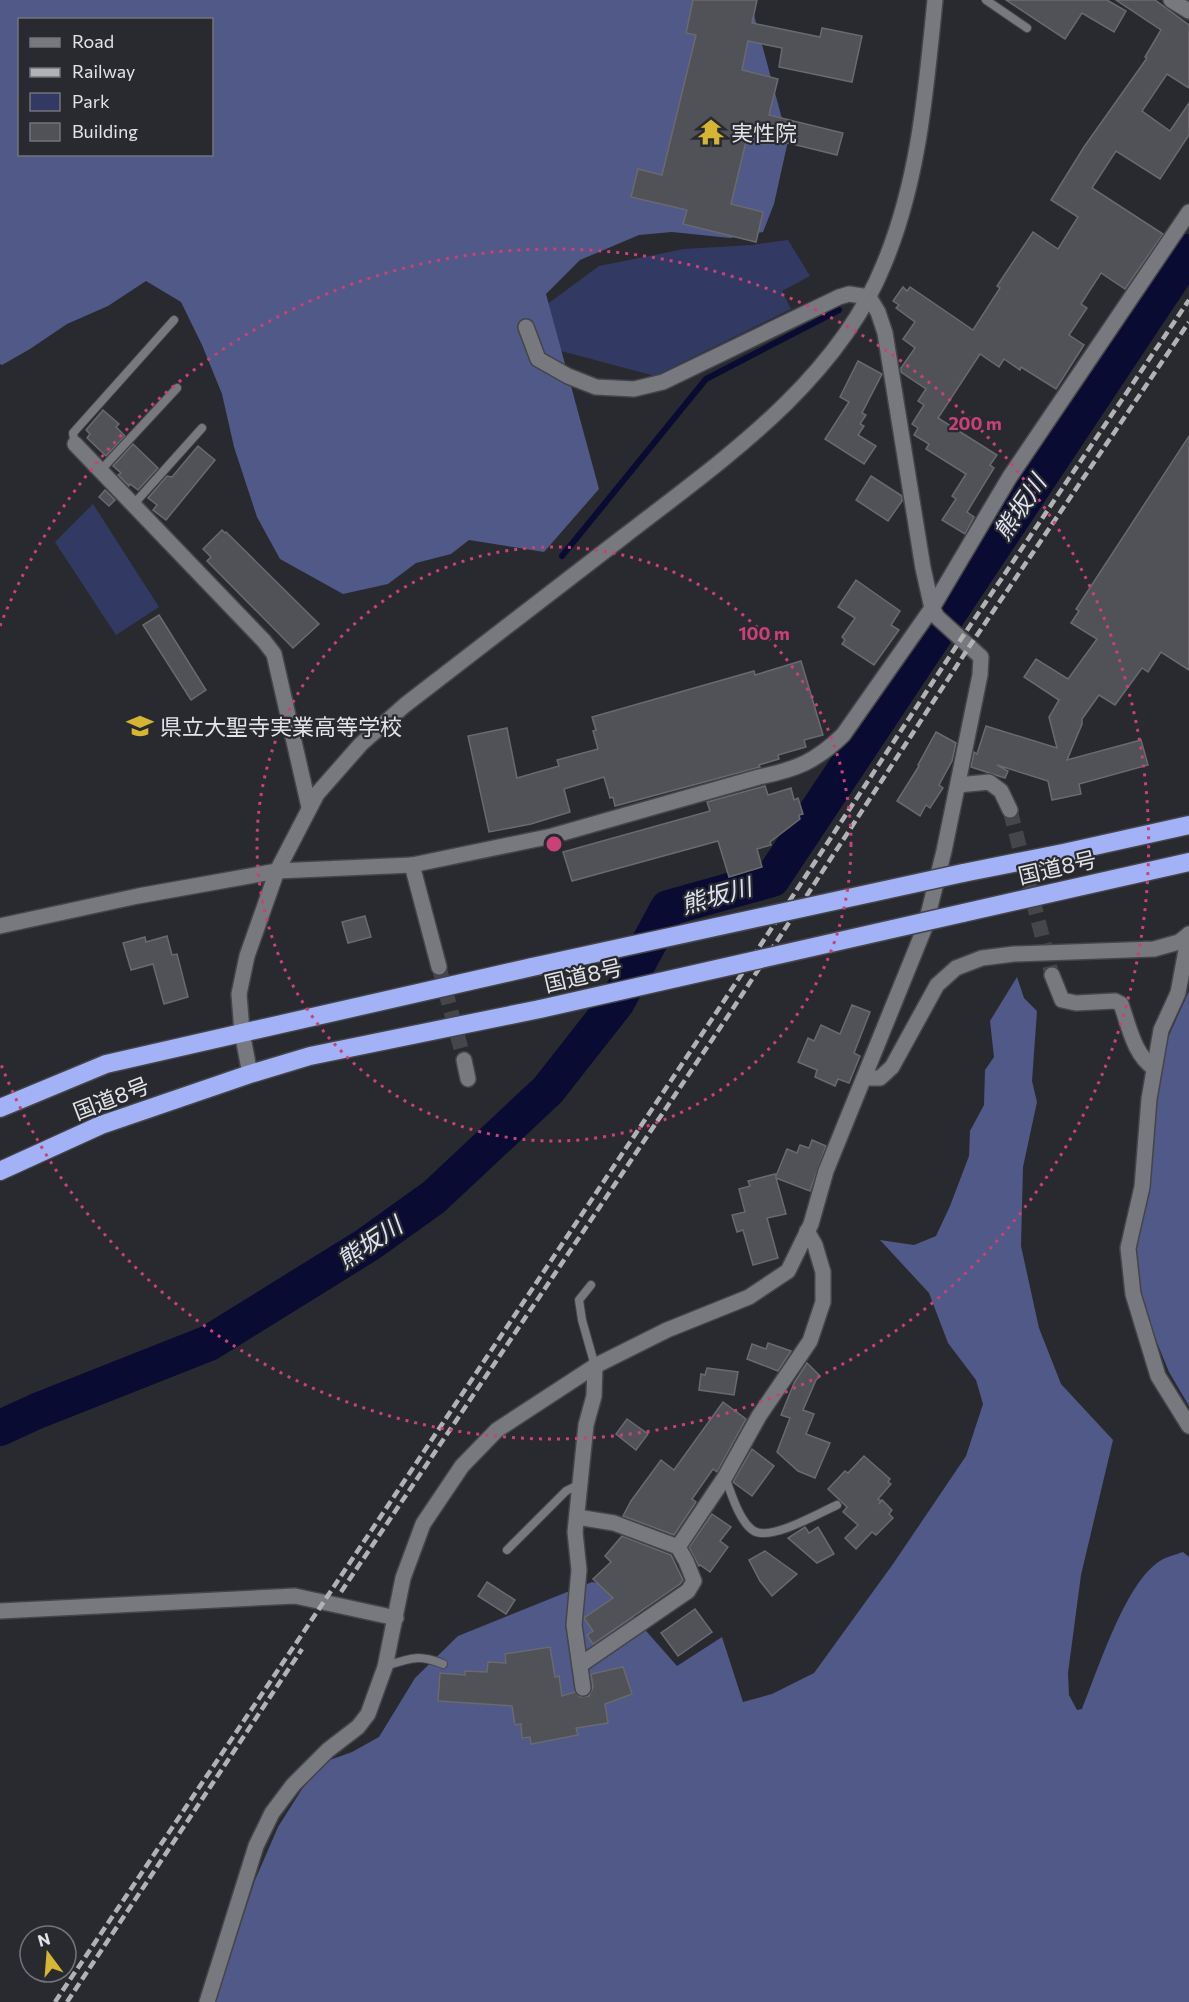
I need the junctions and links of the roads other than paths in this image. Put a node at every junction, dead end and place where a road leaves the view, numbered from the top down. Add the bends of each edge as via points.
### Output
1 (935, 0) edge
2 (986, 0) edge
3 (1171, 0) edge
4 (1189, 11) edge
5 (1027, 28) dead end
6 (1189, 212) edge
7 (869, 297) junction
8 (174, 320) dead end
9 (526, 327) dead end
10 (177, 388) dead end
11 (202, 428) dead end
12 (75, 444) joint
13 (100, 471) junction
14 (133, 505) junction
15 (939, 618) junction
16 (958, 785) junction
17 (309, 807) junction
18 (1010, 810) tunnel mouth
19 (1189, 825) edge
20 (1189, 862) edge
21 (412, 865) junction
22 (277, 871) junction
23 (0, 926) edge
24 (1189, 934) edge
25 (439, 967) tunnel mouth
26 (1052, 975) tunnel mouth
27 (242, 1032) junction
28 (464, 1060) tunnel mouth
29 (1154, 1068) junction
30 (250, 1074) junction
31 (865, 1078) junction
32 (468, 1079) dead end
33 (0, 1108) edge
34 (0, 1171) edge
35 (807, 1231) junction
36 (591, 1285) dead end
37 (595, 1366) junction
38 (1189, 1426) edge
39 (725, 1477) junction
40 (580, 1484) junction
41 (837, 1505) dead end
42 (577, 1517) junction
43 (678, 1547) junction
44 (507, 1550) dead end
45 (0, 1611) edge
46 (396, 1618) junction
47 (443, 1664) dead end
48 (580, 1665) junction
49 (385, 1667) junction
50 (583, 1688) dead end
51 (207, 2002) edge

1 - 7 street via 917,152 903,215
2 - 5 lane
3 - 4 street
6 - 15 street via 1010,478
7 - 9 street via 839,297 663,382 634,389 596,387 538,359
7 - 15 street via 885,333 922,568
7 - 17 street via 801,390 778,411 729,455 405,705 361,744
8 - 12 lane via 73,433
10 - 13 lane
11 - 14 lane
12 - 13 street
13 - 14 street
14 - 17 street via 274,654
15 - 16 street via 981,657
15 - 21 street via 843,735 827,750 790,771 552,836
16 - 18 street via 989,782 1001,792
16 - 31 street via 925,927
17 - 22 street
19 - 27 highway, 国道8号, bridge
20 - 30 highway, 国道8号, bridge via 540,1010 310,1056
21 - 22 street
21 - 25 street
22 - 23 street
22 - 27 street via 245,965 239,994
24 - 29 street via 1178,993 1161,1030
24 - 31 street via 1179,942 1154,949 1014,954 982,958 956,968 938,985 892,1067 880,1078
26 - 29 street via 1062,1000 1121,1004 1135,1044 1144,1061
27 - 30 street
27 - 33 highway, 国道8号 via 106,1064
28 - 32 street
29 - 38 street via 1143,1187 1128,1248 1130,1271 1133,1294 1158,1376
30 - 34 highway, 国道8号 via 101,1125
31 - 35 street via 826,1171
35 - 37 street via 788,1271 749,1297 667,1330
35 - 39 street via 823,1272 823,1302 818,1321 810,1341 759,1416
36 - 37 lane via 579,1300
37 - 40 street
37 - 46 street via 497,1430 462,1466 423,1524 403,1578
39 - 41 lane via 740,1516 754,1531 770,1534
39 - 43 street
40 - 42 street
40 - 44 lane via 566,1491
42 - 43 street via 614,1522
42 - 48 street via 579,1570 574,1625
43 - 48 street via 694,1581 688,1591
45 - 46 street via 295,1596
46 - 49 street
47 - 49 lane via 426,1657
48 - 50 street
49 - 51 street via 368,1714 294,1785 272,1814 256,1846

